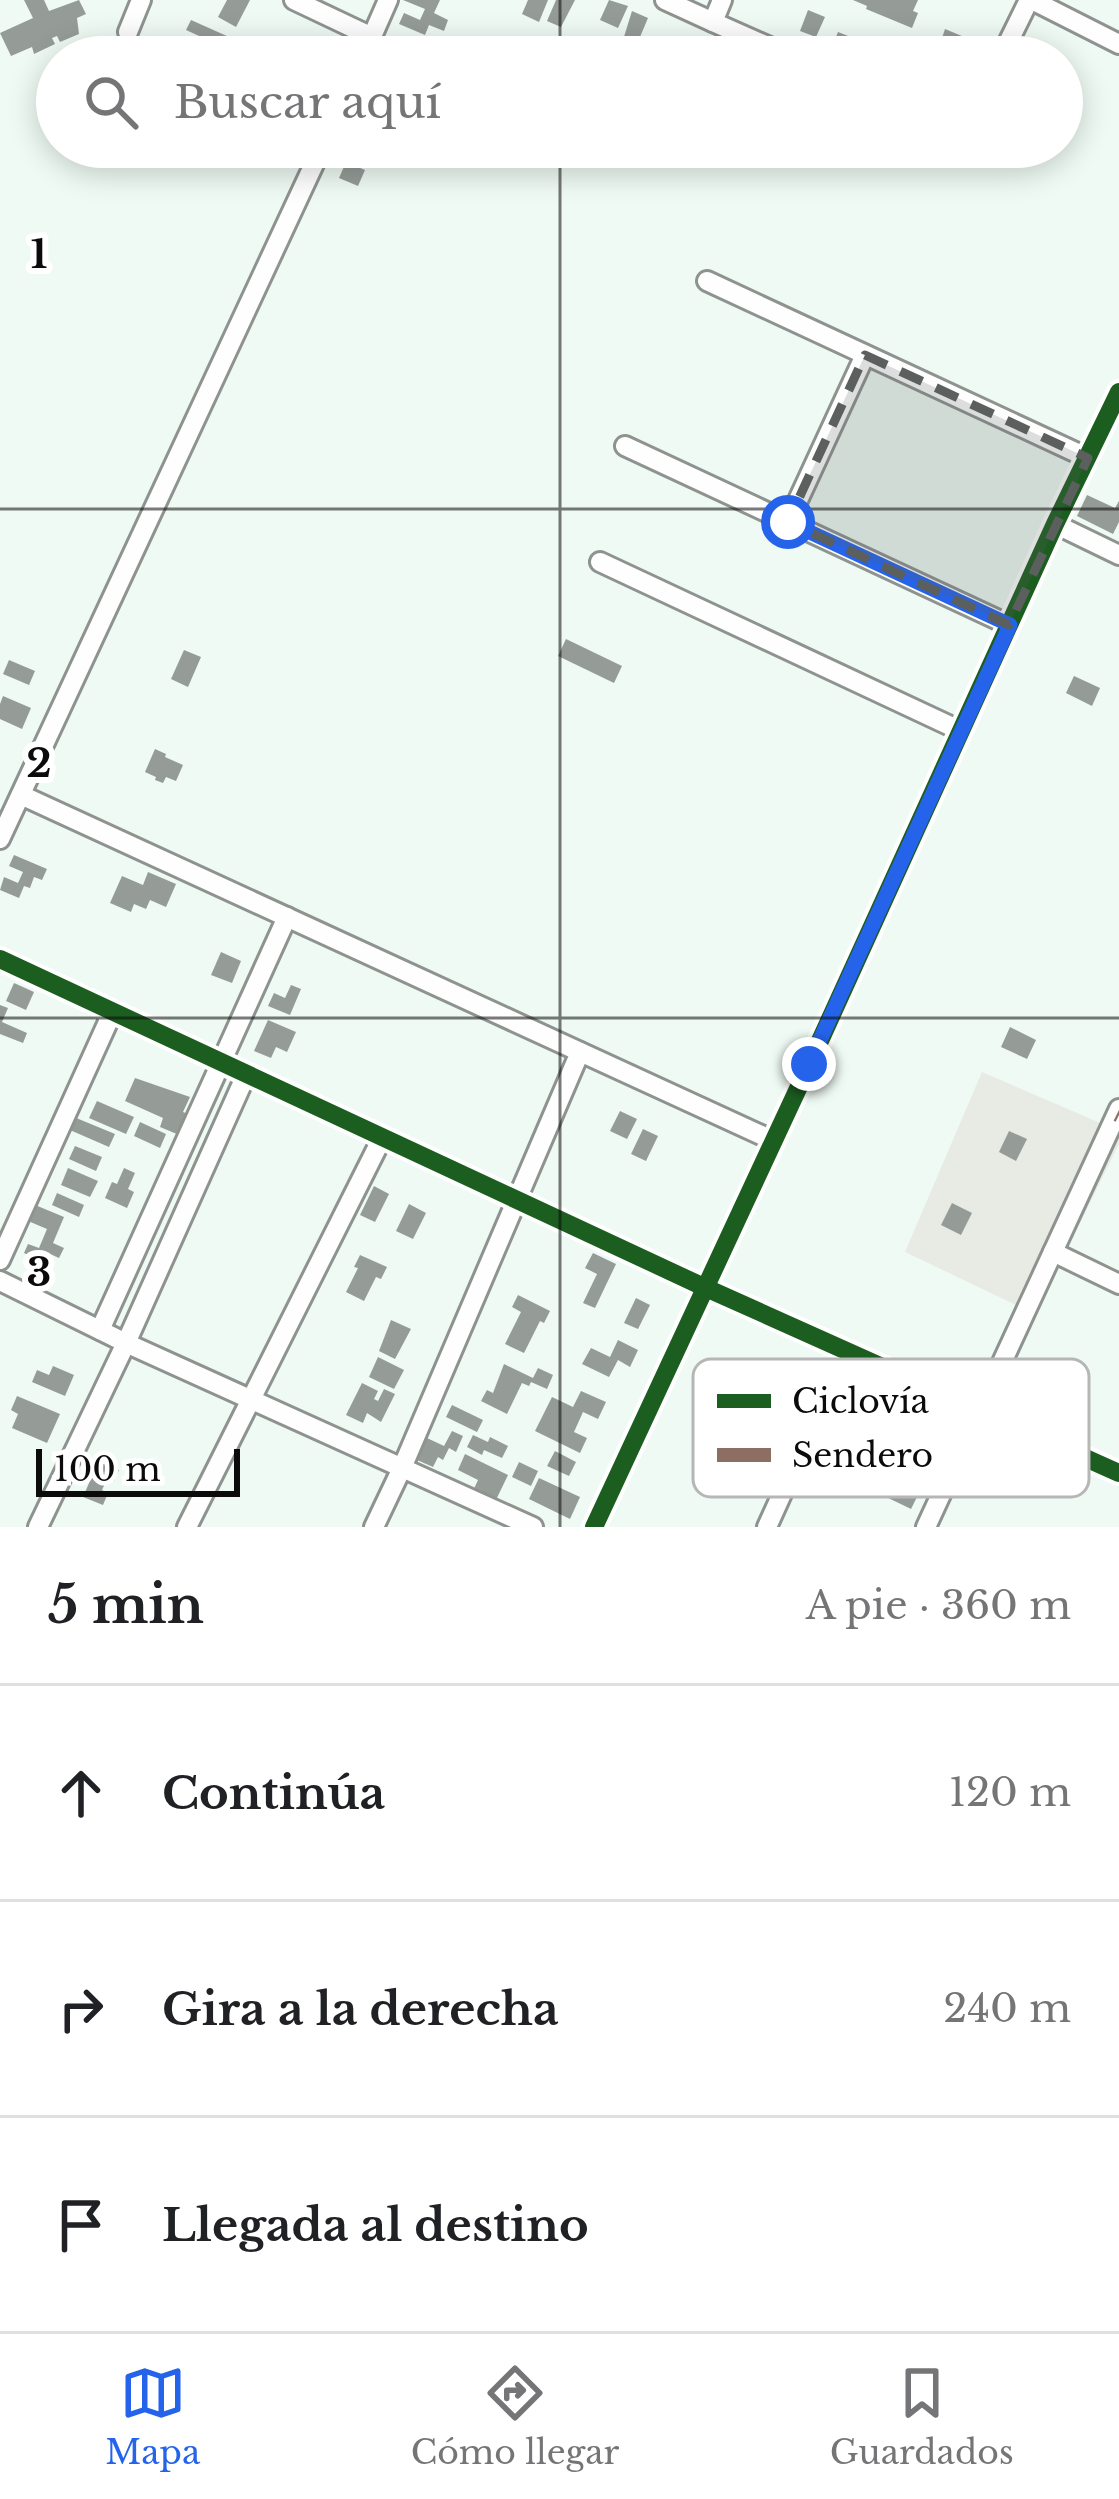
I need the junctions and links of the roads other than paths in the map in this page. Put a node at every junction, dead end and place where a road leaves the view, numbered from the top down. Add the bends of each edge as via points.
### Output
1 (142, 0) edge
2 (294, 0) edge
3 (388, 0) edge
4 (665, 0) edge
5 (722, 0) edge
6 (1030, 0) edge
7 (713, 22) junction
8 (128, 32) dead end
9 (370, 36) edge
10 (372, 36) edge
11 (745, 36) edge
12 (1012, 36) edge
13 (1119, 44) edge
14 (312, 168) edge
15 (707, 281) dead end
16 (865, 355) junction
17 (1119, 392) edge
18 (625, 446) dead end
19 (1088, 458) junction
20 (788, 522) junction
21 (1055, 524) junction
22 (1119, 555) edge
23 (600, 562) dead end
24 (1010, 625) junction
25 (961, 731) junction
26 (21, 795) junction
27 (0, 839) edge
28 (287, 917) junction
29 (0, 958) edge
30 (113, 1011) junction
31 (580, 1052) junction
32 (222, 1061) junction
33 (246, 1075) junction
34 (1119, 1109) edge
35 (382, 1138) junction
36 (774, 1141) junction
37 (517, 1200) junction
38 (1053, 1252) junction
39 (0, 1259) edge
40 (0, 1282) edge
41 (1119, 1284) edge
42 (706, 1288) junction
43 (100, 1330) junction
44 (126, 1343) junction
45 (846, 1352) junction
46 (843, 1359) edge
47 (862, 1359) edge
48 (1004, 1359) edge
49 (250, 1399) junction
50 (1089, 1460) edge
51 (403, 1468) junction
52 (1119, 1473) edge
53 (781, 1497) edge
54 (940, 1497) edge
55 (38, 1527) edge
56 (187, 1527) edge
57 (374, 1527) edge
58 (532, 1527) edge
59 (594, 1527) edge
60 (767, 1527) edge
61 (926, 1527) edge

1 - 8 street
2 - 9 street
3 - 10 street
4 - 7 street
5 - 7 street
6 - 12 street
6 - 13 street
7 - 11 street
14 - 26 street
15 - 16 street
16 - 19 street
16 - 20 street
17 - 19 street
18 - 20 street
19 - 21 street
20 - 24 street
21 - 22 street
21 - 24 street
23 - 25 street
24 - 25 street
25 - 36 street
26 - 27 street
26 - 28 street
28 - 31 street
28 - 32 street
29 - 30 street
30 - 32 street
30 - 39 street
31 - 36 street
31 - 37 street
32 - 33 street
32 - 43 street
33 - 35 street
33 - 44 street
34 - 38 street
35 - 37 street
35 - 49 street
36 - 42 street
37 - 42 street
37 - 51 street
38 - 41 street
38 - 48 street
40 - 43 street
42 - 45 street
42 - 59 street
43 - 44 street
44 - 49 street
44 - 55 street
45 - 46 street
45 - 47 street
49 - 51 street
49 - 56 street
50 - 52 street
51 - 57 street
51 - 58 street
53 - 60 street
54 - 61 street

